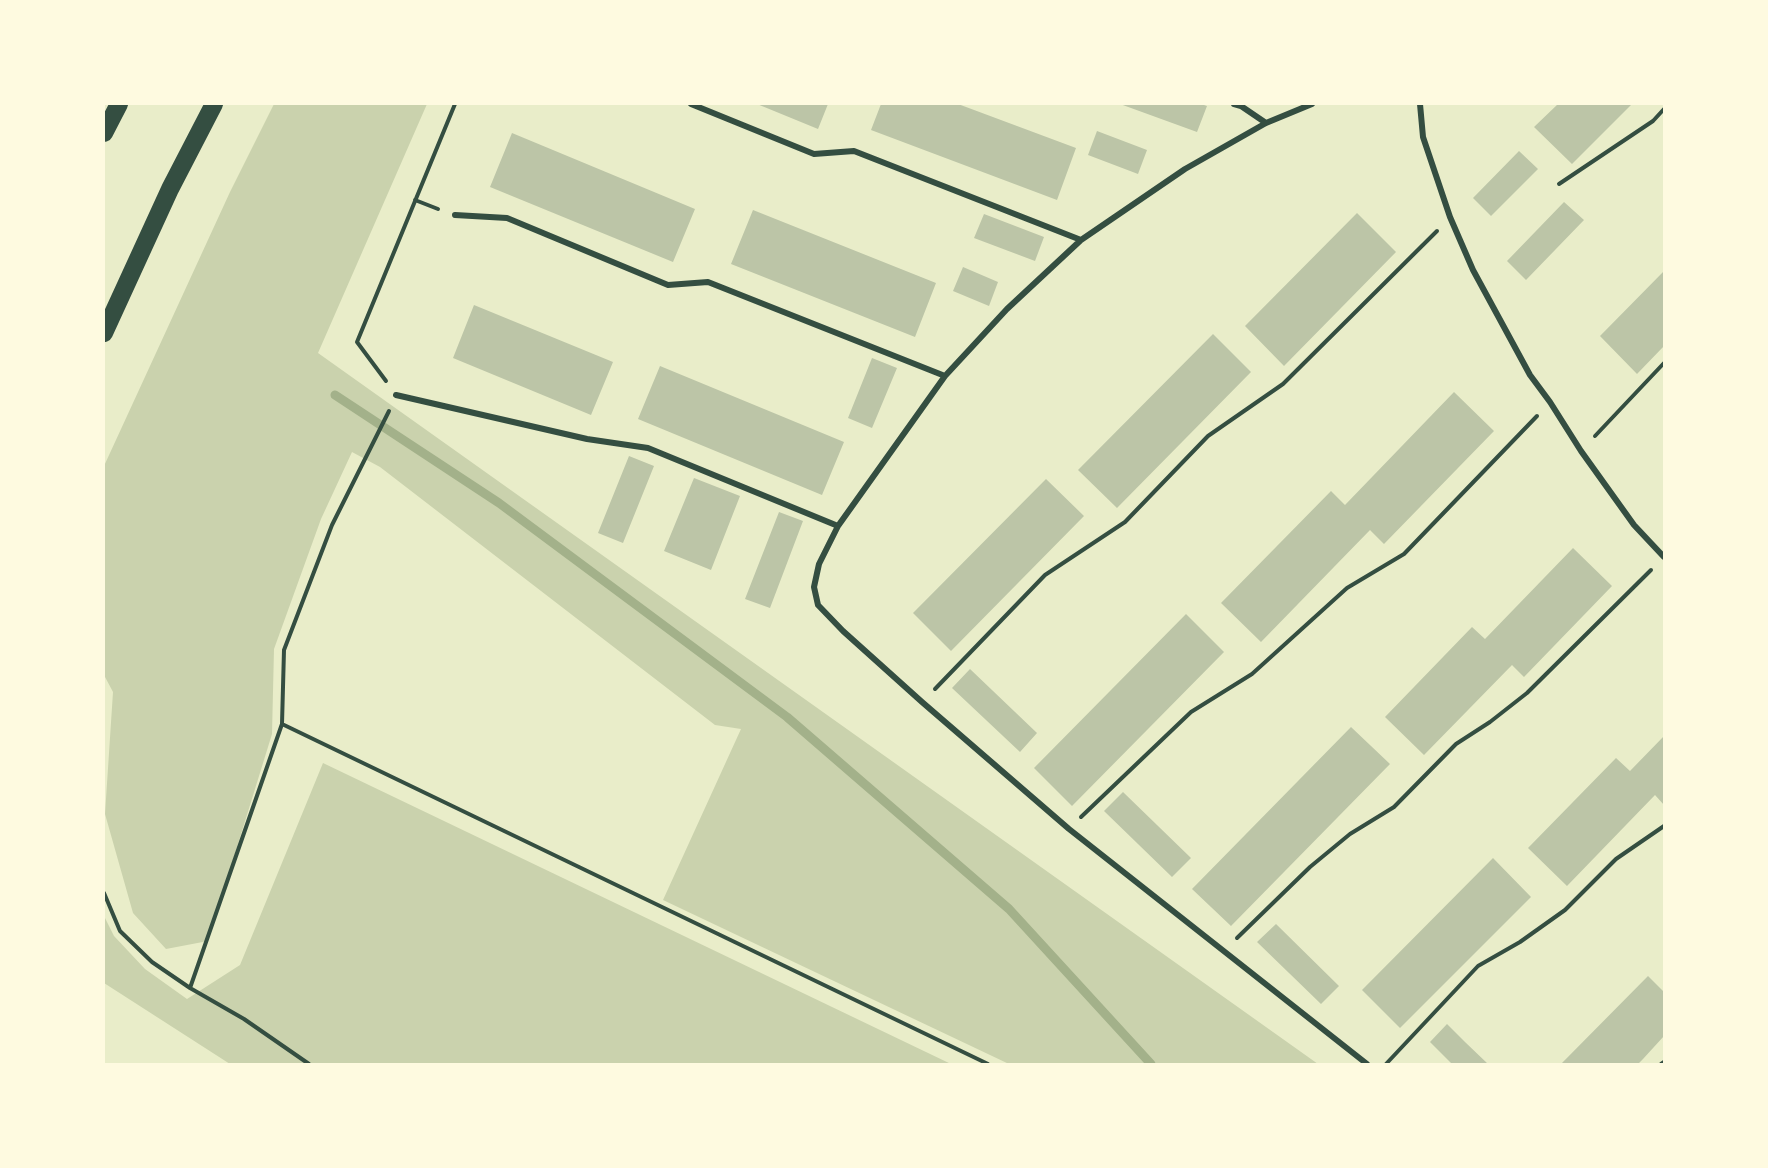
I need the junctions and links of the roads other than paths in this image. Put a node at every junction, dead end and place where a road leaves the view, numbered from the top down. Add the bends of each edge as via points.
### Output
1 (119, 104) edge
2 (214, 104) edge
3 (691, 104) edge
4 (1234, 104) edge
5 (1312, 104) edge
6 (1420, 104) edge
7 (1266, 123) junction
8 (104, 133) edge
9 (455, 215) dead end
10 (1081, 240) junction
11 (104, 333) edge
12 (945, 376) junction
13 (396, 395) road end
14 (838, 526) junction
15 (1665, 557) edge
16 (1367, 1065) edge

1 - 8 highway
2 - 11 highway
3 - 10 street via 814,154 854,151
4 - 7 street
5 - 7 street
6 - 15 street via 1424,137 1450,217 1473,270 1530,375 1635,525
7 - 10 street via 1185,169
9 - 12 street via 507,218 668,285 708,282
10 - 12 street via 1007,309
12 - 14 street
13 - 14 street via 587,439 648,448
14 - 16 street via 819,564 814,586 818,605 843,631 1069,829

